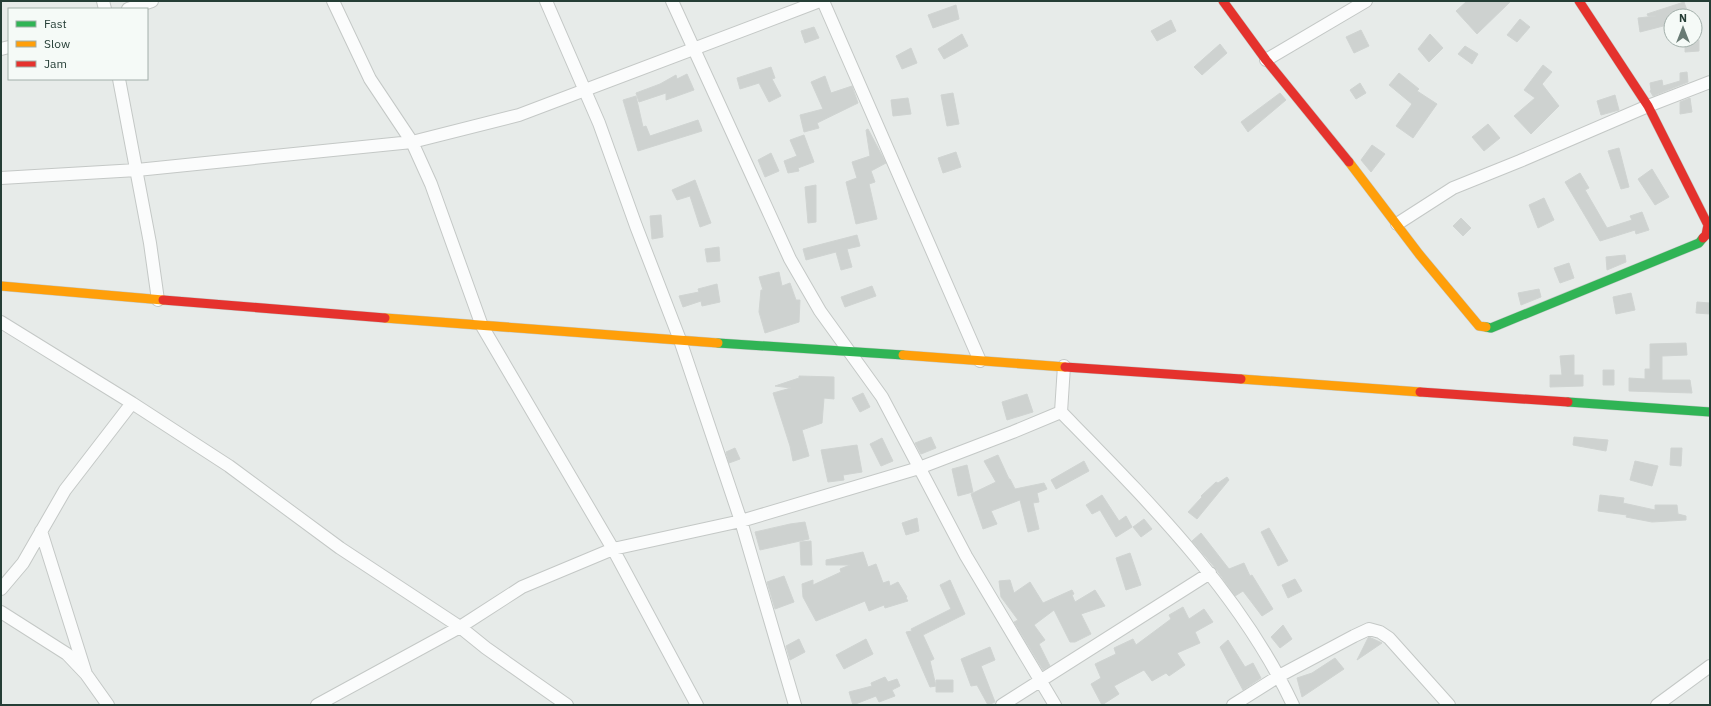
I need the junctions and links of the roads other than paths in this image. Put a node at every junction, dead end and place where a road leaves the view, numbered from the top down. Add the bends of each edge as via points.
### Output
1 (152, 1) edge
2 (333, 1) edge
3 (546, 1) edge
4 (672, 1) edge
5 (822, 1) edge
6 (1223, 1) edge
7 (1366, 1) edge
8 (1579, 1) edge
9 (131, 8) edge
10 (695, 50) junction
11 (1266, 60) junction
12 (119, 80) edge
13 (1710, 82) edge
14 (585, 91) junction
15 (1648, 106) junction
16 (412, 142) junction
17 (137, 170) junction
18 (1, 178) edge
19 (1397, 224) junction
20 (1, 286) edge
21 (158, 300) junction
22 (1, 322) edge
23 (482, 326) junction
24 (680, 340) junction
25 (849, 352) junction
26 (980, 361) junction
27 (1064, 366) junction
28 (132, 404) junction
29 (1061, 412) junction
30 (1710, 412) edge
31 (919, 468) junction
32 (740, 521) junction
33 (41, 531) junction
34 (613, 549) junction
35 (1210, 573) junction
36 (1, 589) edge
37 (1, 612) edge
38 (460, 627) junction
39 (1710, 666) edge
40 (86, 674) junction
41 (1279, 676) junction
42 (1041, 682) junction
43 (108, 705) edge
44 (317, 705) edge
45 (568, 705) edge
46 (697, 705) edge
47 (795, 705) edge
48 (1002, 705) edge
49 (1055, 705) edge
50 (1233, 705) edge
51 (1293, 705) edge
52 (1449, 705) edge
53 (1657, 705) edge

1 - 9 street
2 - 16 street via 370,79
3 - 14 street
4 - 10 street
5 - 10 street
5 - 26 street
6 - 11 main road
7 - 11 street
8 - 15 main road
10 - 14 street
10 - 25 street via 790,259 820,311
11 - 19 main road
12 - 17 street
13 - 15 street
14 - 16 street via 519,115
14 - 24 street
15 - 19 street via 1453,188
15 - 19 main road via 1708,224 1706,235 1699,243 1498,326 1484,328 1479,326
16 - 17 street
16 - 23 street via 431,184
17 - 18 street
17 - 21 street
20 - 21 main road
21 - 23 main road
22 - 28 street
23 - 24 main road
23 - 34 street
24 - 25 main road
24 - 32 street
25 - 26 main road
25 - 31 street via 882,397
26 - 27 main road
27 - 29 street
27 - 30 main road
28 - 33 street via 64,490
28 - 38 street via 229,466 340,548
29 - 31 street
29 - 35 street via 1114,466
31 - 32 street
31 - 42 street via 966,556
32 - 34 street
32 - 47 street
33 - 36 street via 23,563
33 - 40 street
34 - 38 street via 522,587
34 - 46 street
35 - 41 street
35 - 42 street
37 - 40 street via 67,654
38 - 44 street
38 - 45 street
39 - 53 street
40 - 43 street
41 - 50 street
41 - 51 street
41 - 52 street via 1369,629 1389,638
42 - 48 street
42 - 49 street

